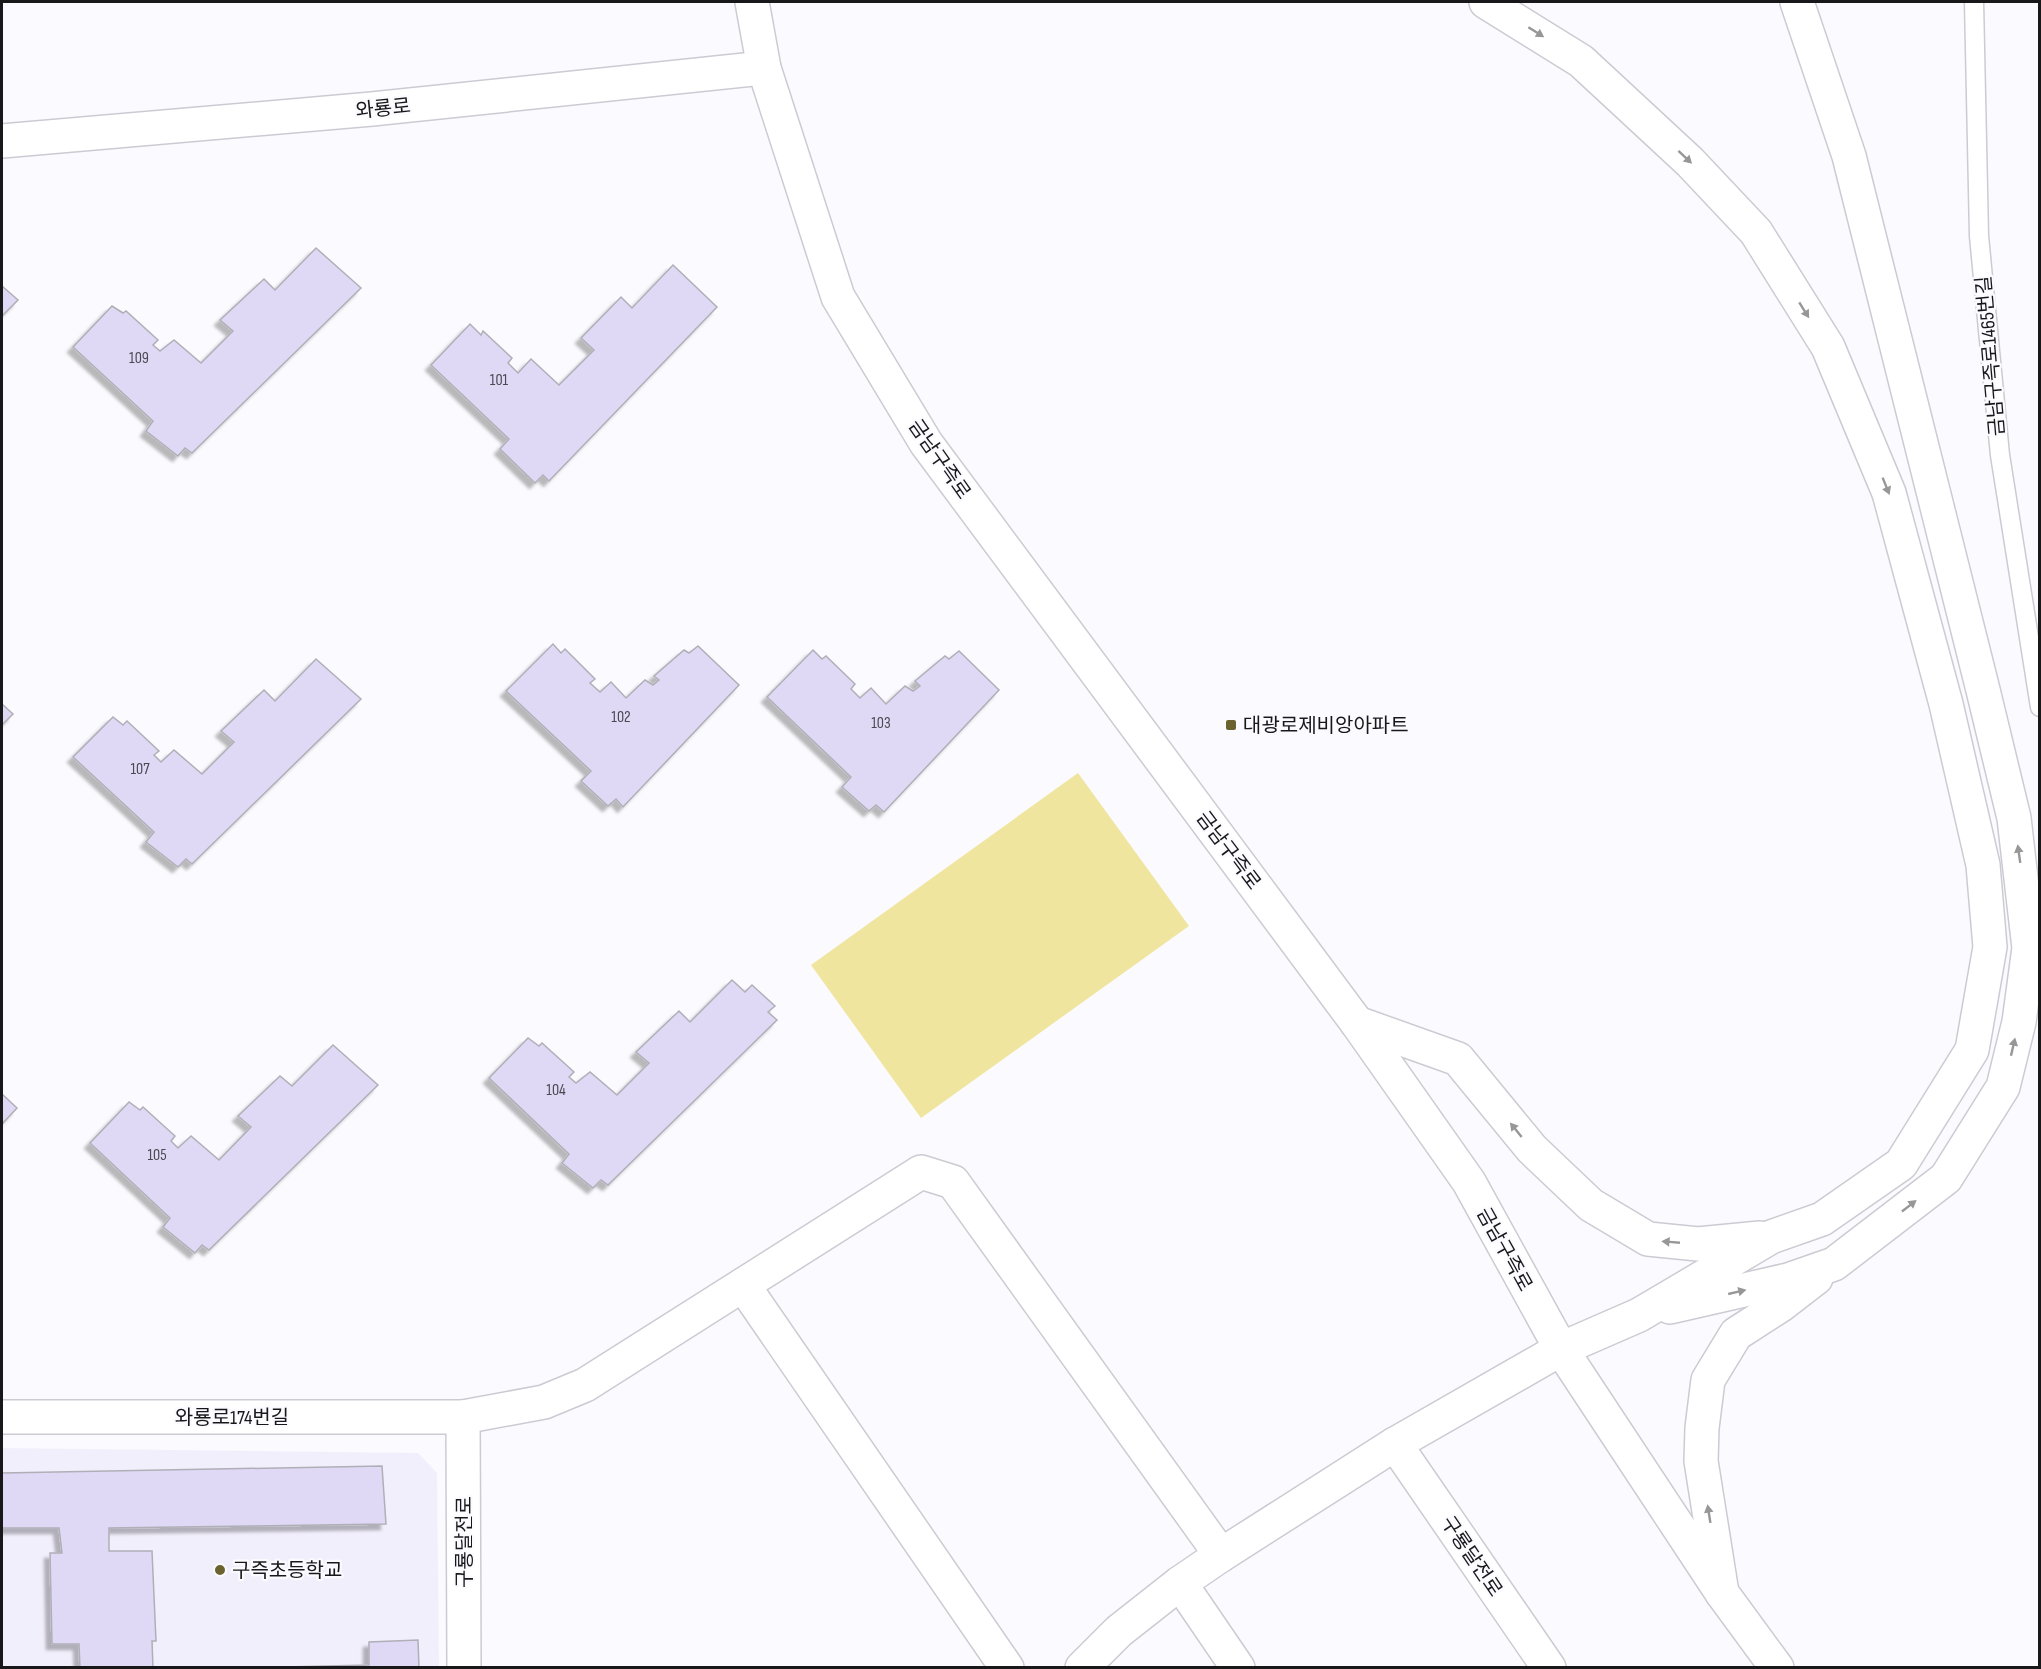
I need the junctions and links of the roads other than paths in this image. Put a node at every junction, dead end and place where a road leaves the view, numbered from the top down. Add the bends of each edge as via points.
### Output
1 (752, 2) edge
2 (1486, 2) edge
3 (1797, 2) edge
4 (1974, 2) edge
5 (764, 68) junction
6 (2, 141) edge
7 (2040, 707) edge
8 (1357, 1023) junction
9 (1770, 1237) junction
10 (1834, 1264) junction
11 (743, 1285) junction
12 (1640, 1315) junction
13 (1561, 1349) junction
14 (2, 1417) edge
15 (463, 1417) junction
16 (1395, 1444) junction
17 (1221, 1555) junction
18 (1180, 1583) junction
19 (1722, 1593) junction
20 (464, 1668) edge
21 (1007, 1668) edge
22 (1082, 1668) edge
23 (1239, 1668) edge
24 (1550, 1668) edge
25 (1777, 1668) edge

1 - 5 main road, 금남구즉로
2 -> 9 main road via 1581,61 1690,162 1756,232 1828,347 1889,493 1949,715 1983,865 1990,947 1971,1050 1901,1164 1822,1219
10 -> 3 main road via 1946,1178 2003,1087 2019,1022 2029,948 2014,818 1986,701 1849,156
4 - 7 lane, 금남구즉로1465번길 via 1979,236 2000,455
5 - 6 main road, 와룡로 via 372,109
5 - 8 main road, 금남구즉로 via 838,297 926,443
9 -> 8 main road via 1698,1244 1648,1239 1591,1205 1532,1149 1458,1059
8 - 13 main road, 금남구즉로 via 1469,1182
9 - 12 main road
12 -> 10 main road via 1788,1280
19 -> 10 main road via 1701,1461 1708,1380 1736,1334
11 - 15 main road, 와룡로174번길 via 585,1385 544,1402
11 - 17 main road, 와룡로174번길 via 921,1172 953,1182
11 - 21 main road
12 - 13 main road
13 - 16 main road
13 - 19 main road, 금남구즉로
14 - 15 main road, 와룡로174번길
15 - 20 main road, 구룡달전로
16 - 17 main road
16 - 24 main road, 구룡달전로
17 - 18 main road
18 - 22 main road via 1119,1631
18 - 23 main road
19 - 25 main road, 금남구즉로

